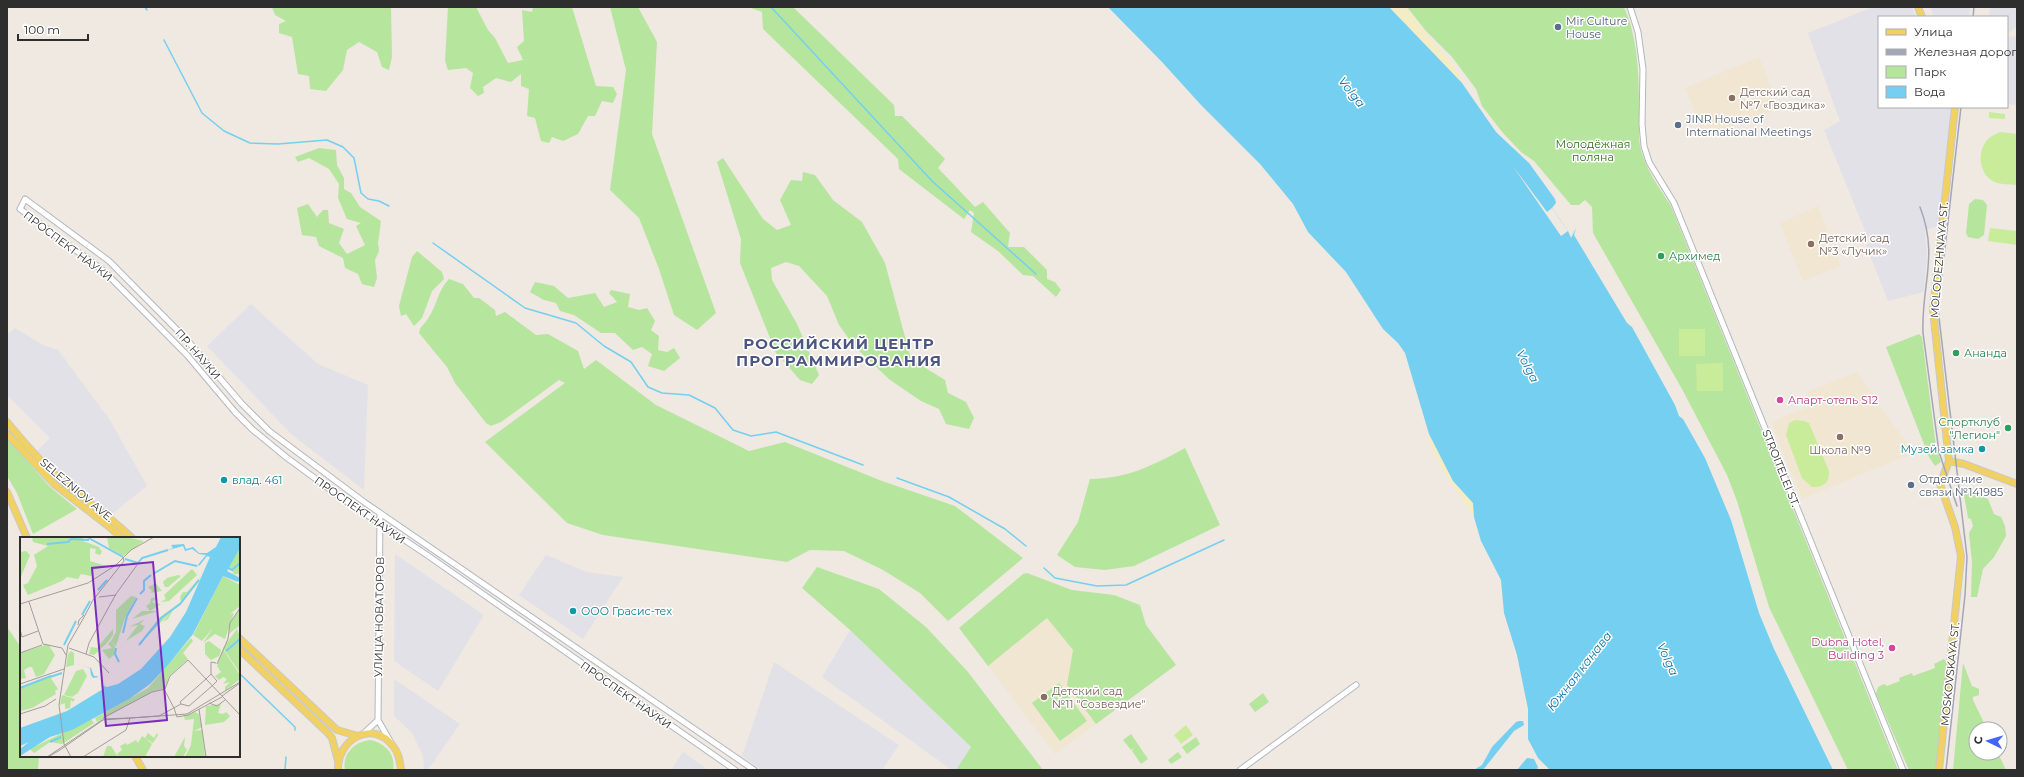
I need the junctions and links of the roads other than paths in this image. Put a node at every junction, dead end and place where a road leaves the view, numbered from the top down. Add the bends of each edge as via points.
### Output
1 (1630, 7) edge
2 (1955, 108) edge
3 (20, 210) joint
4 (7, 422) edge
5 (7, 434) edge
6 (1949, 461) junction
7 (2017, 484) edge
8 (7, 492) edge
9 (380, 513) junction
10 (380, 525) junction
11 (27, 537) edge
12 (121, 537) edge
13 (131, 537) edge
14 (240, 639) edge
15 (240, 650) edge
16 (1356, 685) dead end
17 (378, 720) junction
18 (360, 735) junction
19 (394, 747) junction
20 (136, 757) edge
21 (338, 761) junction
22 (143, 770) edge
23 (338, 770) edge
24 (400, 770) edge
25 (735, 770) edge
26 (754, 770) edge
27 (1240, 770) edge
28 (1903, 770) edge
29 (1939, 770) edge

1 - 28 street, STROITELEI ST. via 1641,50 1642,124 1646,154 1674,203
2 - 6 main road, MOLODEZHNAYA ST. via 1933,310
3 - 9 street, ПР. НАУКИ via 25,199 109,261 187,340 269,431
3 - 10 street, ПРОСПЕКТ НАУКИ via 104,271 187,355 253,430
4 - 13 main road, SELEZNIOV AVE. via 58,477
5 - 12 main road, SELEZNIOV AVE. via 54,484
6 - 7 main road
6 - 29 main road, MOSKOVSKAYA ST. via 1940,484 1960,546 1960,577
8 - 11 main road
9 - 10 street, УЛИЦА НОВАТОРОВ
9 - 26 street, ПРОСПЕКТ НАУКИ
10 - 17 street, УЛИЦА НОВАТОРОВ
10 - 25 street, ПРОСПЕКТ НАУКИ via 427,555
14 - 18 main road via 337,730
15 - 21 main road via 328,733 332,738
16 - 27 street
17 - 18 street
17 - 19 street
18 - 19 main road via 380,736
18 - 21 main road via 344,746
19 - 24 main road via 399,758
20 - 22 main road
21 - 23 main road

